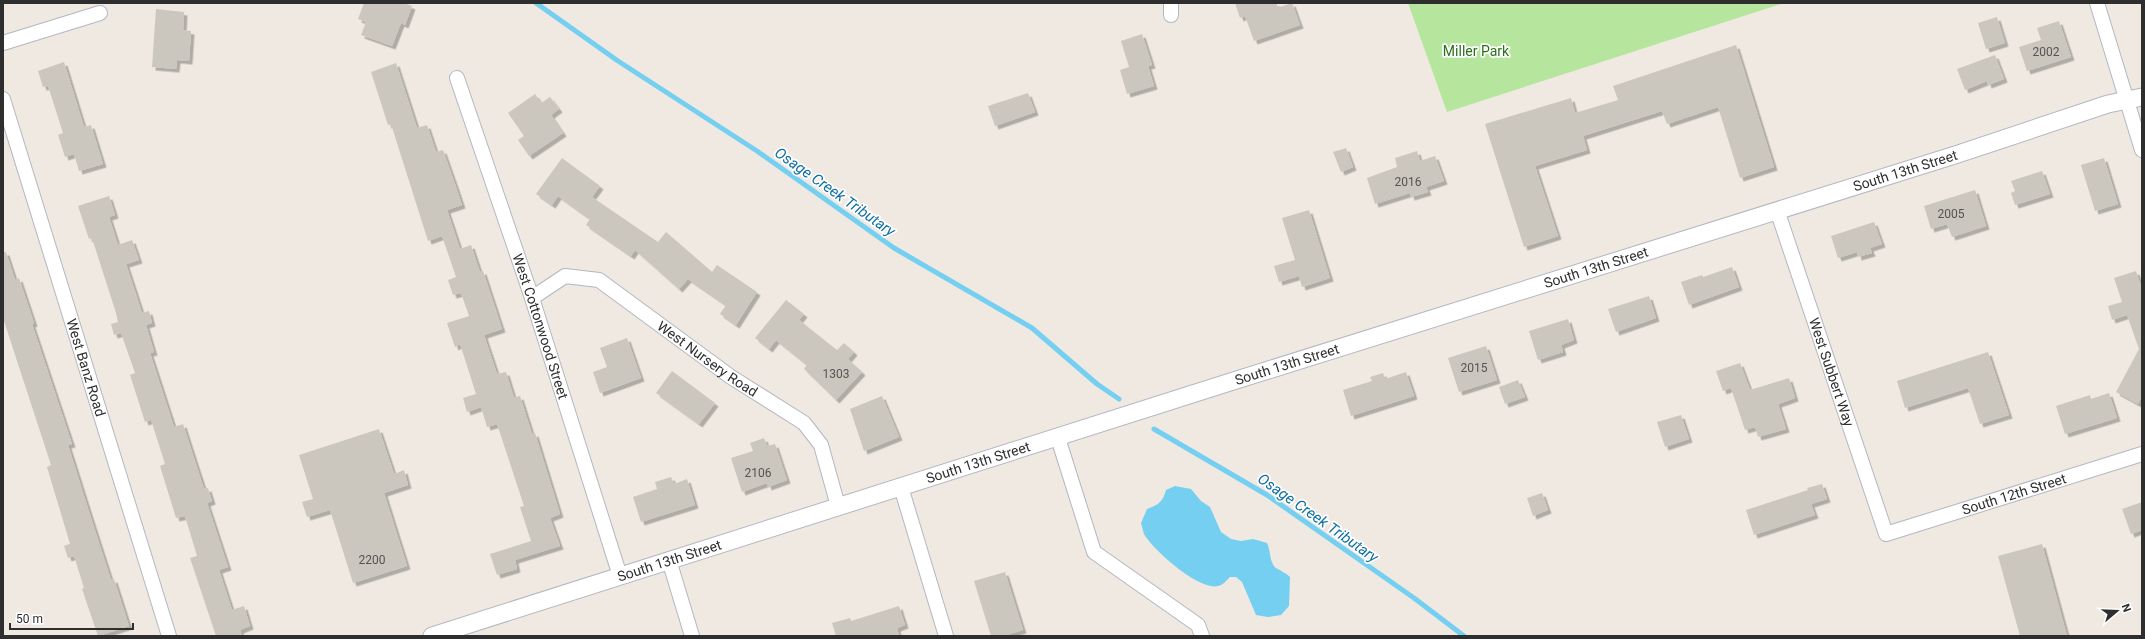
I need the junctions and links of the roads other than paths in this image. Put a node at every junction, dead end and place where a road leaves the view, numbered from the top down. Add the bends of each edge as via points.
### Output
1 (2097, 3) edge
2 (100, 13) dead end
3 (3, 43) edge
4 (457, 78) dead end
5 (2134, 98) edge
6 (3, 99) edge
7 (2142, 150) edge
8 (1777, 210) junction
9 (532, 298) junction
10 (1058, 438) junction
11 (2142, 454) edge
12 (901, 486) junction
13 (838, 506) junction
14 (1886, 534) joint
15 (669, 560) junction
16 (620, 576) junction
17 (169, 636) edge
18 (432, 636) edge
19 (692, 636) edge
20 (946, 636) edge
21 (1202, 636) edge

1 - 5 street
2 - 3 street
4 - 9 street, West Cottonwood Street
5 - 7 street
5 - 8 street, South 13th Street via 2108,104
6 - 17 street, West Banz Road
8 - 10 street, South 13th Street
8 - 14 street, West Subbert Way
9 - 13 street, West Nursery Road via 565,276 599,280 731,377 804,423 821,445
9 - 16 street, West Cottonwood Street
10 - 12 street, South 13th Street
10 - 21 street via 1094,552 1198,625
11 - 14 street, South 12th Street
12 - 13 street, South 13th Street
12 - 20 street
13 - 15 street, South 13th Street
15 - 16 street, South 13th Street
15 - 19 street
16 - 18 street, South 13th Street

